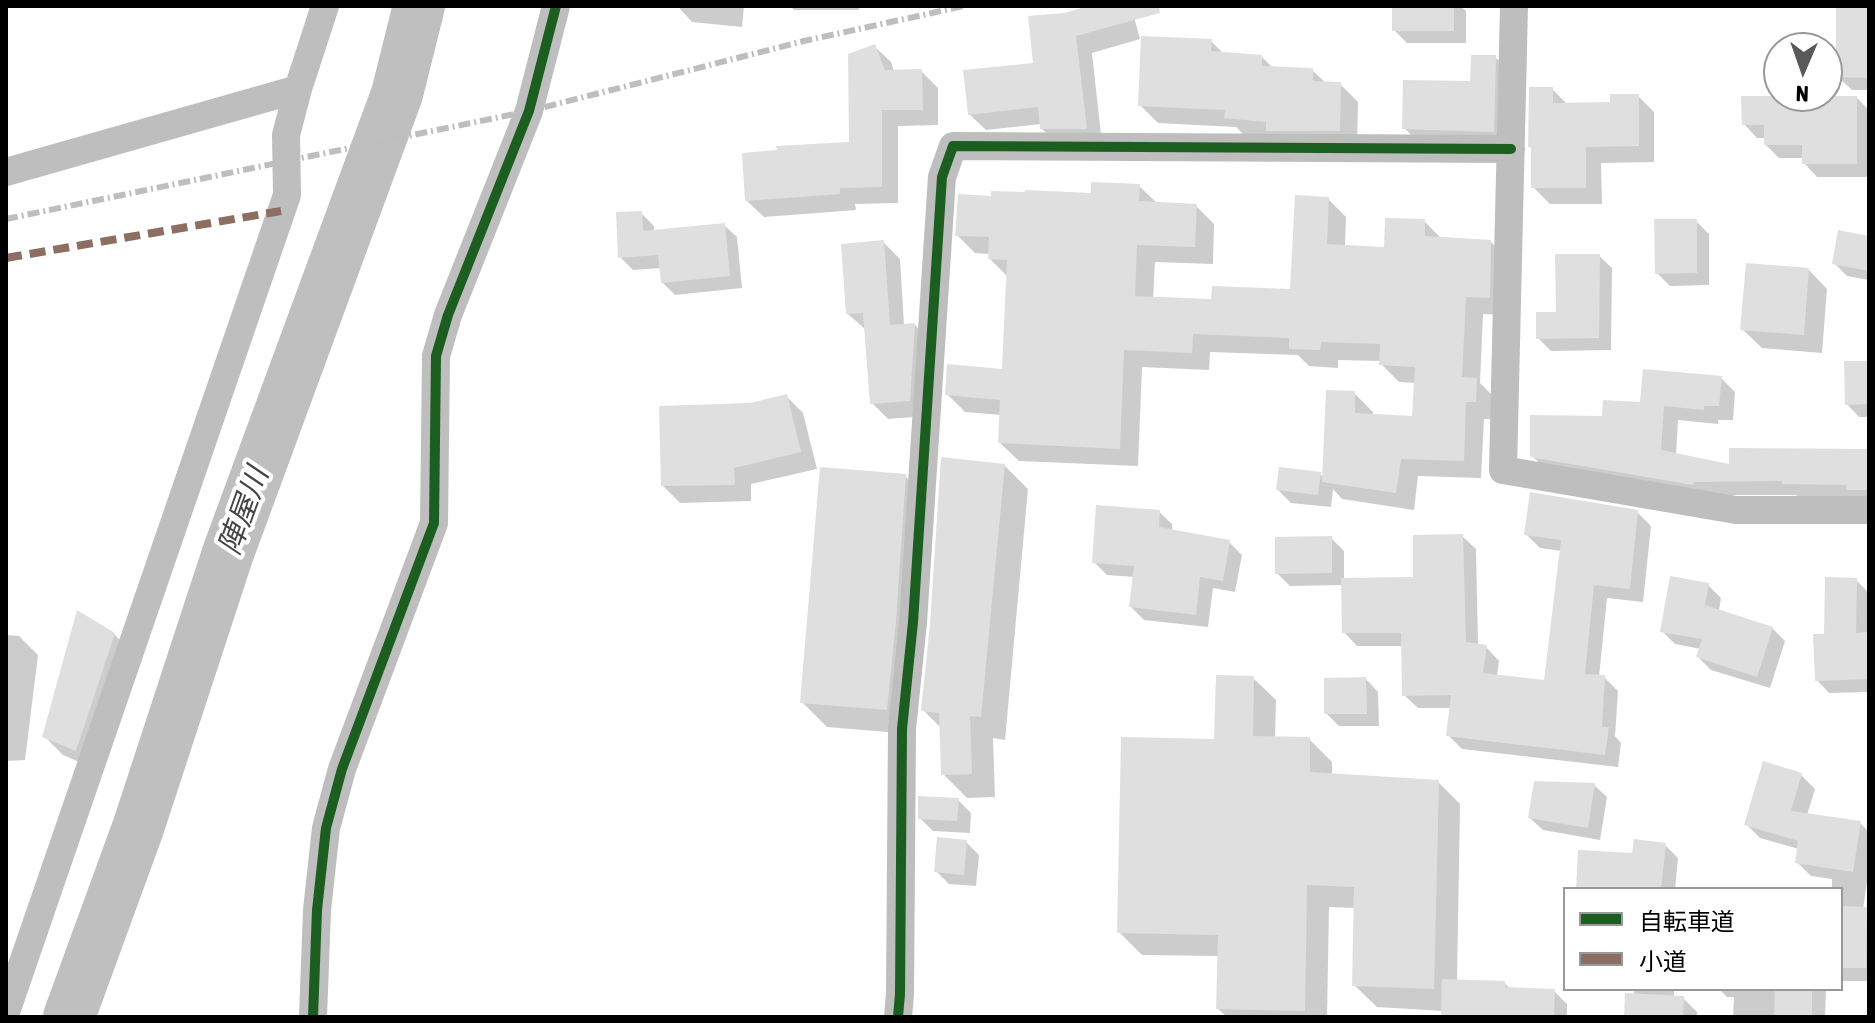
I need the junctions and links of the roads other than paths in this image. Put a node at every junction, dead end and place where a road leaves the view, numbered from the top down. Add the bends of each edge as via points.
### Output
1 (325, 6) edge
2 (556, 6) edge
3 (1514, 6) edge
4 (298, 89) junction
5 (1511, 149) junction
6 (6, 172) edge
7 (1869, 510) edge
8 (6, 1012) edge
9 (313, 1017) edge
10 (898, 1017) edge

1 - 4 street
2 - 9 street via 529,111 436,356 434,523 342,769 326,828
3 - 5 street
4 - 6 street
4 - 8 street via 286,135 287,195
5 - 7 street via 1503,470 1736,510
5 - 10 street via 953,146 942,177 902,729

